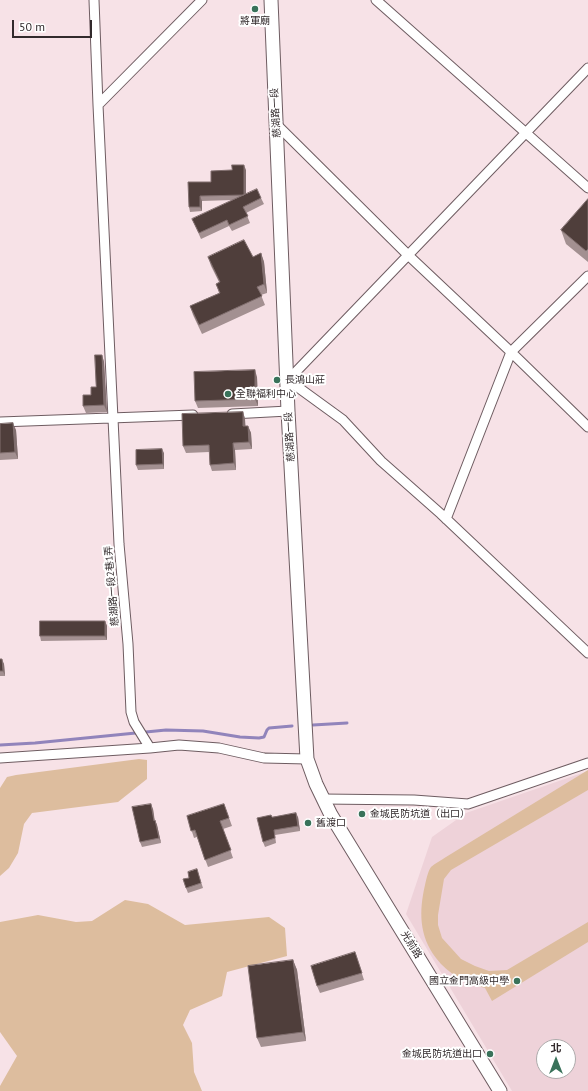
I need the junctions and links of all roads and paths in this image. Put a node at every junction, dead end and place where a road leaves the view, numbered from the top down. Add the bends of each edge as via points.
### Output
1 (94, 0) edge
2 (202, 0) edge
3 (271, 0) edge
4 (376, 0) edge
5 (588, 68) edge
6 (98, 105) junction
7 (276, 124) junction
8 (525, 133) junction
9 (588, 188) edge
10 (408, 256) junction
11 (588, 276) edge
12 (511, 352) junction
13 (288, 380) junction
14 (288, 411) junction
15 (225, 414) edge
16 (201, 415) edge
17 (114, 418) junction
18 (0, 422) edge
19 (588, 427) edge
20 (446, 518) junction
21 (588, 653) edge
22 (147, 745) junction
23 (0, 758) edge
24 (307, 758) junction
25 (588, 763) edge
26 (322, 799) junction
27 (500, 1091) edge

1 - 6 street, 慈湖路一段2巷1弄
2 - 6 street
3 - 7 main road, 慈湖路一段
4 - 8 street
5 - 8 street
6 - 17 street, 慈湖路一段2巷1弄
7 - 10 street
7 - 13 main road, 慈湖路一段
8 - 9 street
8 - 10 street
10 - 12 street
10 - 13 street
11 - 12 street
12 - 19 street
12 - 20 street
13 - 14 main road, 慈湖路一段
13 - 20 street via 343,420 381,461
14 - 15 street
14 - 24 main road, 慈湖路一段
16 - 17 street
17 - 18 street
17 - 22 street, 慈湖路一段2巷1弄 via 119,544 131,712
20 - 21 street
22 - 23 street
22 - 24 street via 192,745 264,758
24 - 26 main road, 慈湖路一段
25 - 26 street via 468,804 414,800
26 - 27 main road, 光前路

